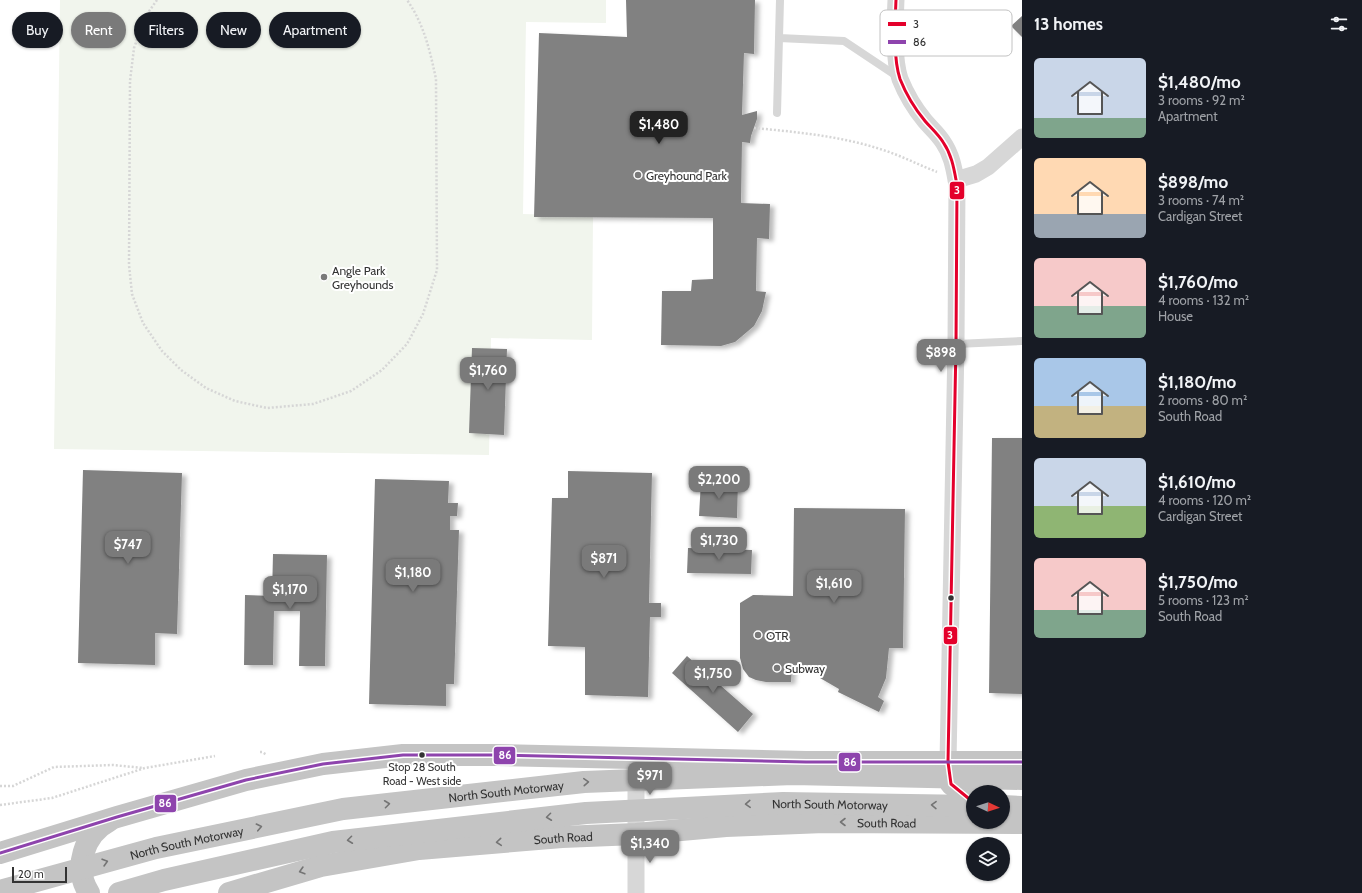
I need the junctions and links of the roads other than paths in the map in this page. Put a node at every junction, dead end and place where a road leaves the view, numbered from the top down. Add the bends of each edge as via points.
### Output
1 (780, 0) edge
2 (779, 38) junction
3 (896, 56) edge
4 (900, 78) junction
5 (777, 113) dead end
6 (1022, 137) edge
7 (956, 180) junction
8 (1022, 341) edge
9 (956, 344) junction
10 (636, 758) junction
11 (948, 762) junction
12 (1022, 762) edge
13 (1022, 779) edge
14 (966, 796) edge
15 (966, 806) edge
16 (1010, 806) edge
17 (1022, 806) edge
18 (1010, 815) edge
19 (117, 816) junction
20 (1022, 818) edge
21 (1022, 823) edge
22 (636, 834) junction
23 (3, 850) edge
24 (0, 892) edge
25 (89, 893) edge
26 (119, 893) edge
27 (229, 893) edge
28 (636, 893) edge

1 - 2 lane
2 - 4 lane via 844,41
2 - 5 lane
3 - 4 street
4 - 7 street via 910,99 950,154
6 - 7 street via 988,167
7 - 9 street
8 - 9 lane
9 - 11 street
10 - 11 highway
10 - 19 highway via 395,756 323,764 246,780
10 - 22 street
11 - 12 highway
11 - 14 highway via 951,784
24 -> 13 highway, North South Motorway, bridge via 156,848 343,809 584,782 794,774
15 -> 26 highway, North South Motorway, bridge via 782,803 586,813 333,842 164,880
16 - 17 highway
18 - 20 highway
19 - 23 highway
19 - 25 highway via 102,825 90,838 83,854 82,871
21 -> 22 highway, South Road via 824,822 726,826
22 -> 27 highway, South Road via 562,837 419,849 321,866
22 - 28 street

